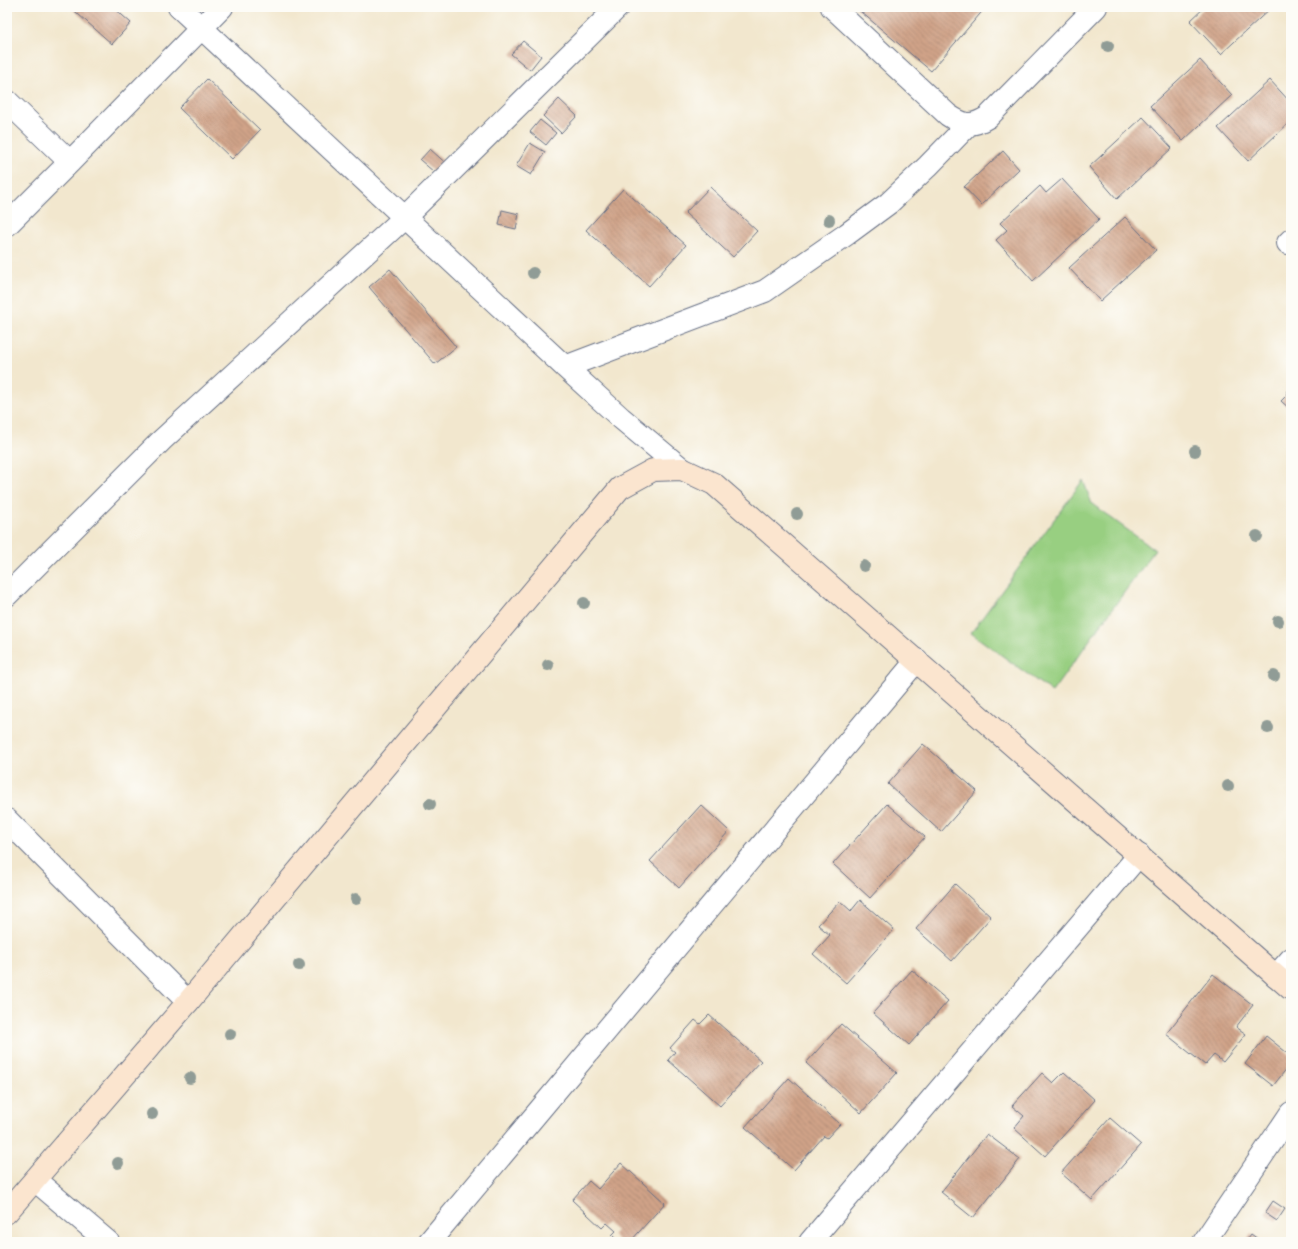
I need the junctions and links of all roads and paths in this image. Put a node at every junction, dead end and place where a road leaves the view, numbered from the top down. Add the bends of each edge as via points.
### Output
1 (179, 7) edge
2 (222, 7) edge
3 (618, 7) edge
4 (832, 7) edge
5 (1096, 7) edge
6 (201, 28) junction
7 (7, 101) edge
8 (968, 125) junction
9 (70, 162) junction
10 (404, 218) junction
11 (7, 225) edge
12 (565, 367) junction
13 (682, 469) junction
14 (7, 595) edge
15 (917, 660) junction
16 (7, 820) edge
17 (1139, 855) junction
18 (1291, 959) edge
19 (1283, 982) edge
20 (188, 1002) junction
21 (1291, 1113) edge
22 (35, 1180) junction
23 (7, 1212) edge
24 (108, 1242) edge
25 (429, 1242) edge
26 (810, 1242) edge
27 (1204, 1242) edge

1 - 6 street
2 - 6 street
3 - 10 street
4 - 8 street via 948,115
5 - 8 street via 988,117
6 - 9 street
6 - 10 street
7 - 9 street
8 - 12 street via 889,203 765,291
9 - 11 street
10 - 12 street
10 - 14 street via 162,440
12 - 13 street
13 - 15 street via 714,484
13 - 20 street via 653,470 620,488
15 - 17 street
15 - 25 street
16 - 20 street
17 - 19 street
17 - 26 street
18 - 19 street
20 - 22 street
21 - 27 street
22 - 23 street
22 - 24 street

